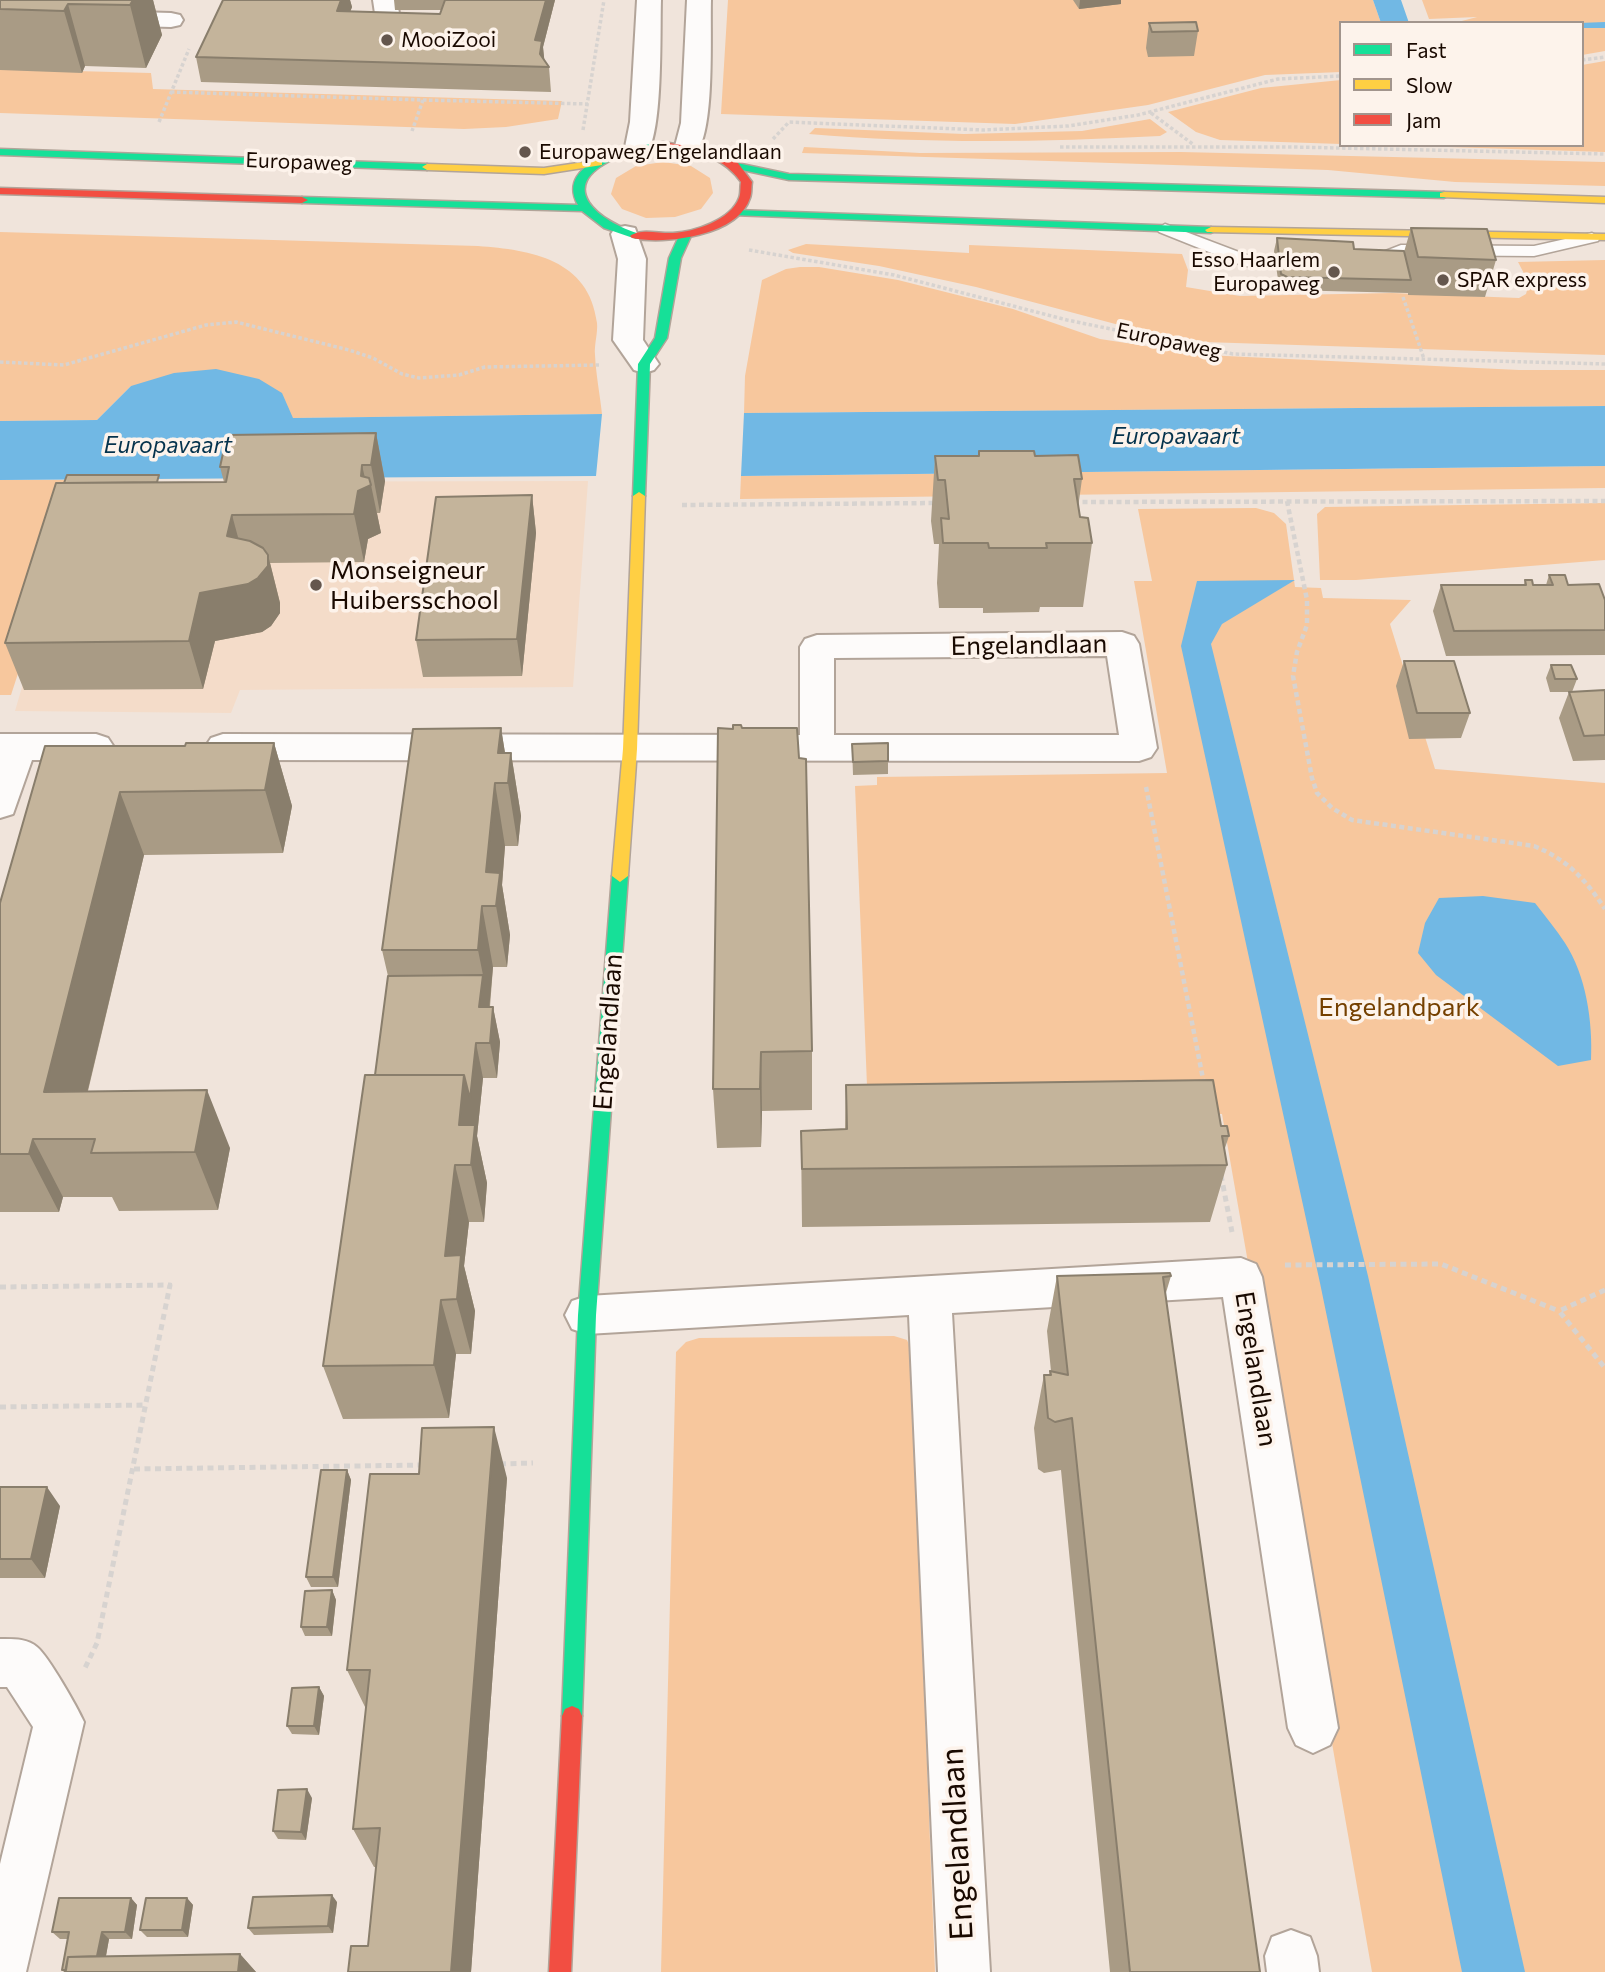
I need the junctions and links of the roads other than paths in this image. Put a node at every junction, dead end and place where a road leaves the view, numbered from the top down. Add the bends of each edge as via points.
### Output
1 (385, 0) edge
2 (649, 0) edge
3 (699, 0) edge
4 (0, 15) edge
5 (171, 20) dead end
6 (389, 27) edge
7 (688, 146) junction
8 (638, 148) junction
9 (0, 152) edge
10 (598, 163) junction
11 (737, 166) junction
12 (0, 191) edge
13 (1605, 200) edge
14 (583, 208) junction
15 (736, 213) junction
16 (1165, 229) junction
17 (625, 234) junction
18 (685, 236) junction
19 (1601, 237) edge
20 (1326, 265) edge
21 (1351, 265) edge
22 (644, 364) junction
23 (9, 746) edge
24 (817, 746) junction
25 (130, 747) edge
26 (186, 747) edge
27 (629, 749) junction
28 (0, 805) edge
29 (930, 1297) junction
30 (587, 1315) junction
31 (0, 1663) edge
32 (1313, 1728) dead end
33 (0, 1972) edge
34 (560, 1972) edge
35 (964, 1972) edge

1 - 6 street
2 - 8 street
3 - 7 street via 694,123
4 - 5 street
7 - 8 main road
7 - 11 main road
8 - 10 main road
9 - 10 main road, Europaweg via 544,171
10 - 14 main road via 581,185
11 - 13 main road via 789,177
11 - 15 main road via 747,181 747,198
12 - 14 main road, Europaweg
14 - 17 main road via 593,219
15 - 16 main road
15 - 18 main road via 715,227
16 - 19 main road
16 - 20 lane via 1250,262
17 - 18 main road
17 - 22 street, Engelandlaan via 632,259 628,340
18 - 22 main road, Engelandlaan via 675,258 661,338
19 - 21 lane via 1534,251 1401,250 1364,266
22 - 27 main road, Engelandlaan
23 - 25 street
23 - 28 street
24 - 24 street, Engelandlaan via 817,647 1122,644 1139,748
24 - 27 street
26 - 27 street
27 - 30 main road, Engelandlaan
29 - 30 street, Engelandlaan
29 - 32 street, Engelandlaan via 1259,1271
29 - 35 street, Engelandlaan
30 - 34 main road, Engelandlaan
31 - 33 street via 20,1663 59,1722

